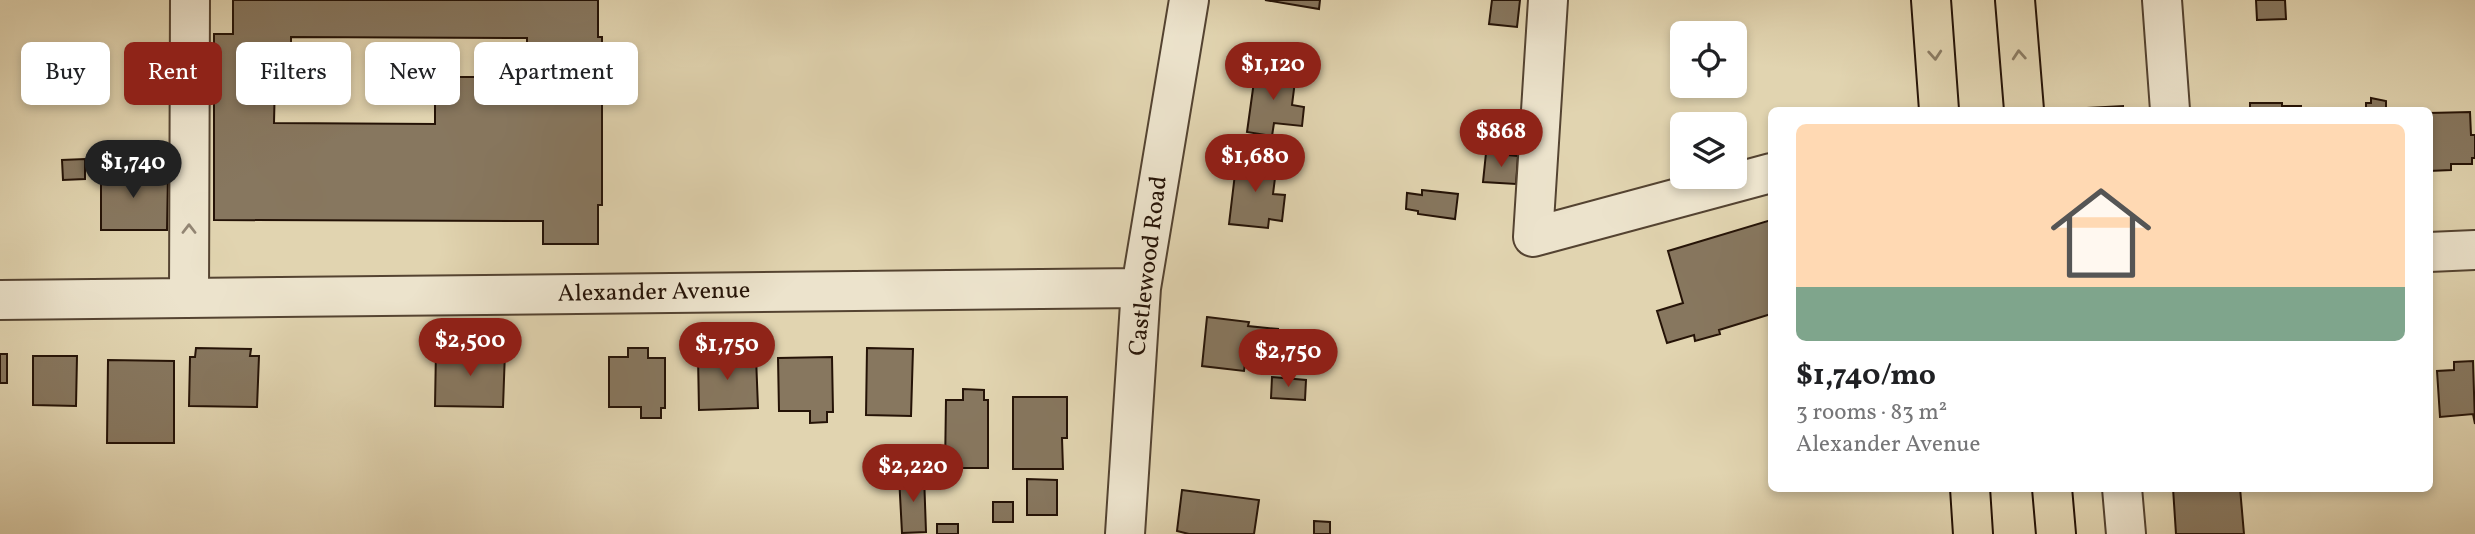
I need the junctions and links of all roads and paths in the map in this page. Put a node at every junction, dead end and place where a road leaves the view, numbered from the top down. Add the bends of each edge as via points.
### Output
1 (190, 0) edge
2 (1189, 0) edge
3 (1548, 0) edge
4 (1931, 0) edge
5 (2015, 0) edge
6 (2162, 0) edge
7 (1939, 107) edge
8 (2024, 107) edge
9 (2170, 107) edge
10 (1768, 174) edge
11 (2475, 250) edge
12 (2433, 252) edge
13 (1141, 288) junction
14 (189, 297) junction
15 (0, 300) edge
16 (1970, 492) edge
17 (2052, 492) edge
18 (2122, 492) edge
19 (1125, 534) edge
20 (1973, 534) edge
21 (2056, 534) edge
22 (2126, 534) edge

14 -> 1 street
2 - 13 street, Castlewood Road
3 - 10 street via 1532,237
4 -> 7 main road
8 -> 5 main road
6 - 9 street
11 - 12 street
13 - 14 street, Alexander Avenue
13 - 19 street, Castlewood Road
14 - 15 street, Alexander Avenue
16 - 20 main road
17 - 21 main road
18 - 22 street

